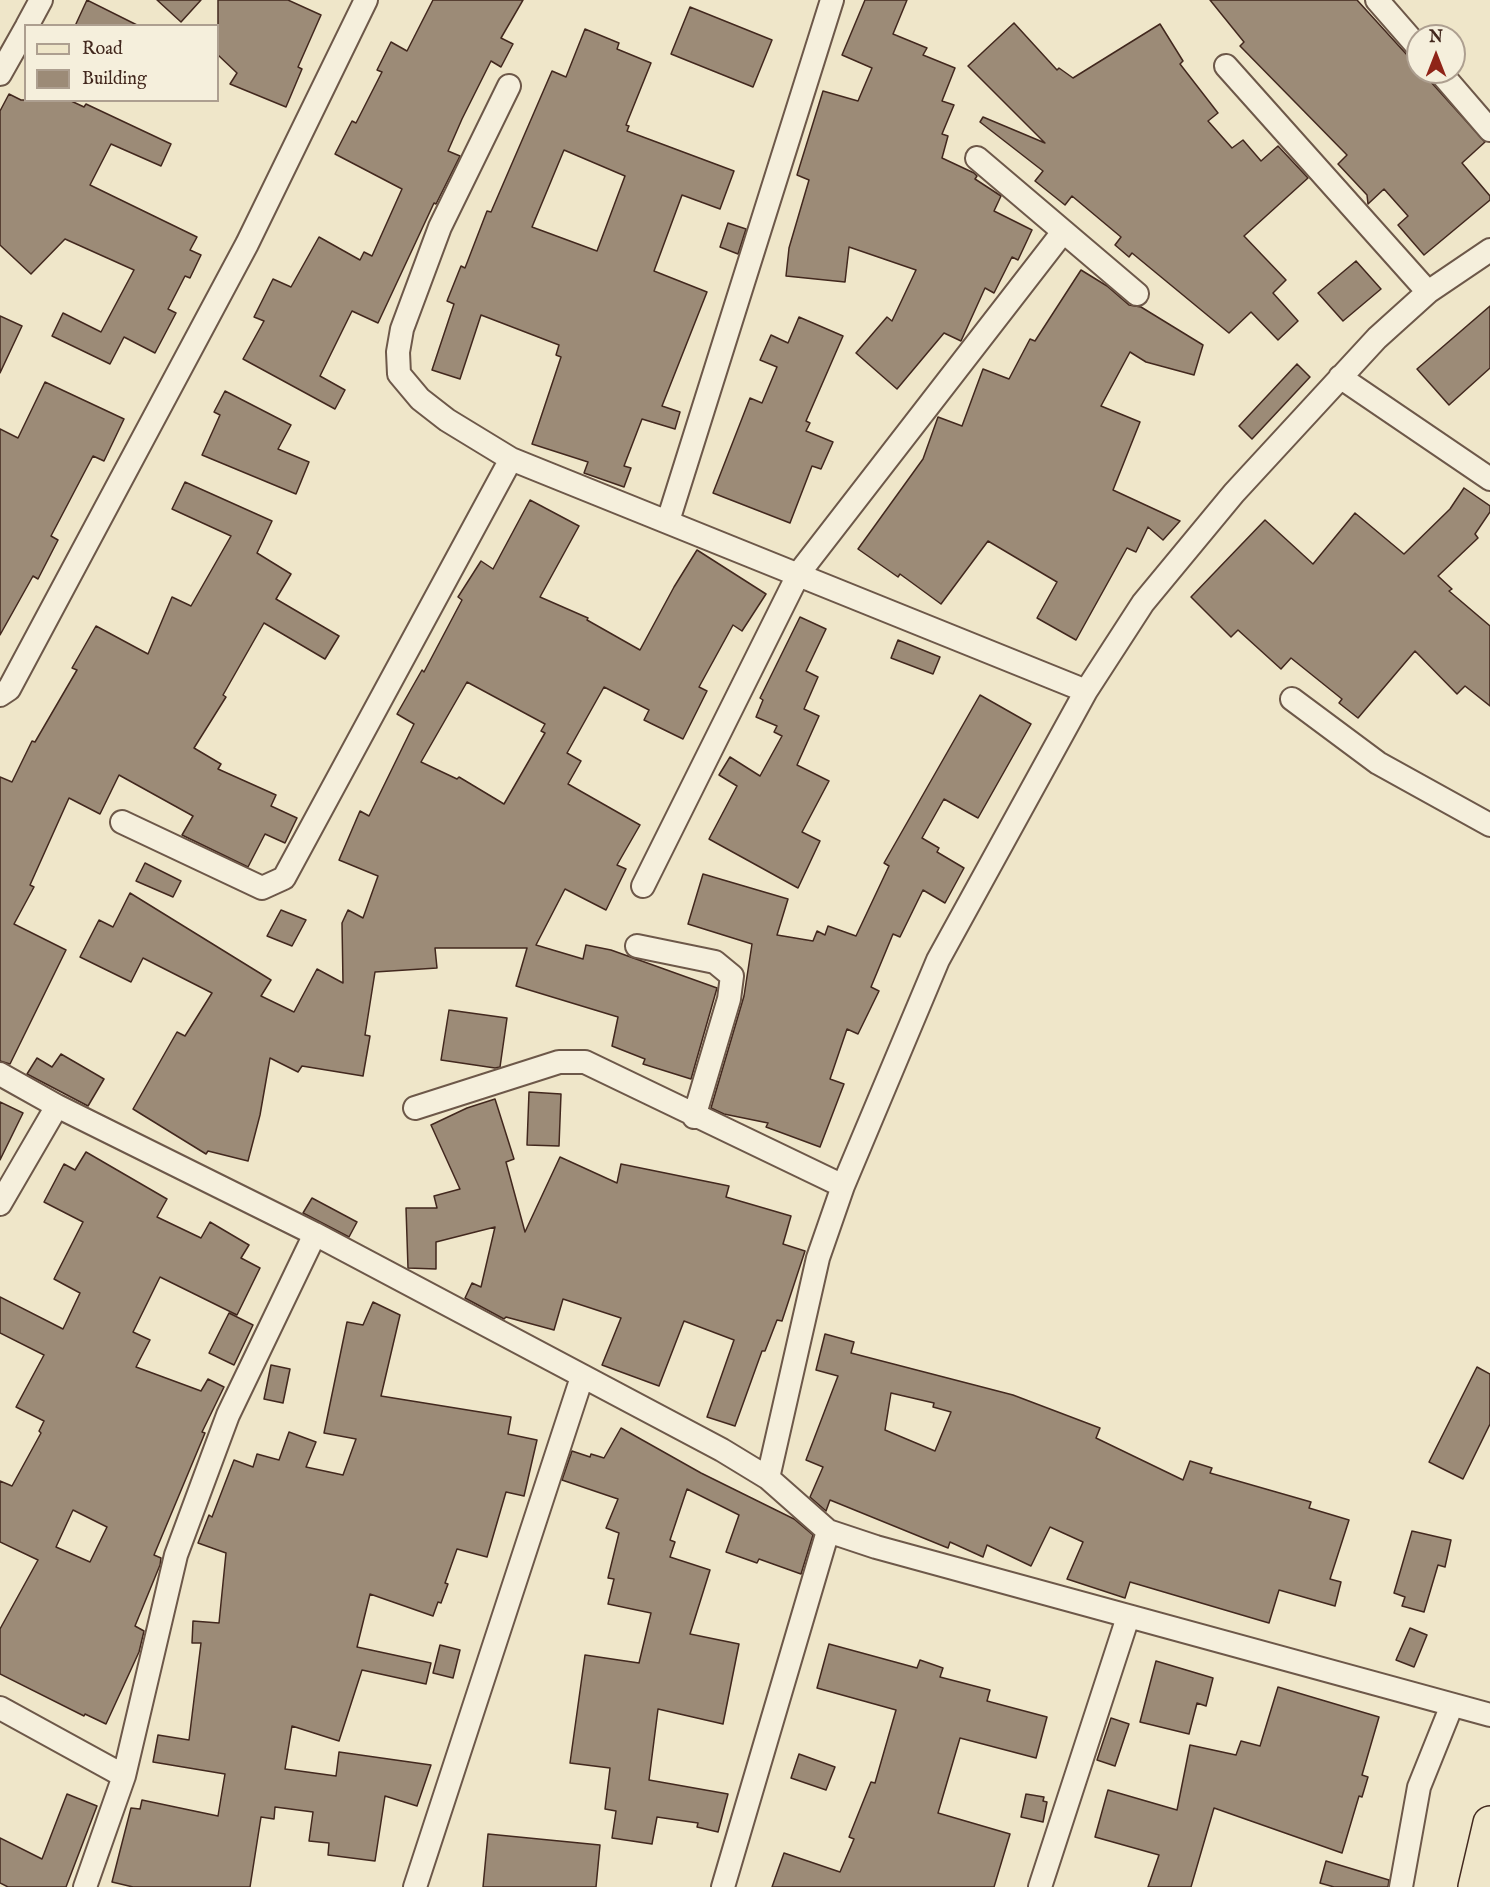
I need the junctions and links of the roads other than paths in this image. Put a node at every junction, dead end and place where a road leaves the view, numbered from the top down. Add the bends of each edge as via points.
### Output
1 (41, 0) edge
2 (366, 0) edge
3 (832, 0) edge
4 (1377, 0) edge
5 (28, 24) edge
6 (24, 31) edge
7 (1406, 33) edge
8 (1226, 66) dead end
9 (0, 74) edge
10 (1450, 84) edge
11 (509, 86) dead end
12 (1490, 130) edge
13 (977, 158) dead end
14 (1063, 232) junction
15 (1490, 250) edge
16 (1428, 292) junction
17 (1137, 294) dead end
18 (1340, 377) junction
19 (511, 459) junction
20 (1490, 479) edge
21 (668, 521) junction
22 (799, 573) junction
23 (1086, 691) junction
24 (0, 695) edge
25 (1292, 699) dead end
26 (122, 822) dead end
27 (1490, 825) edge
28 (643, 886) dead end
29 (637, 946) dead end
30 (0, 1074) edge
31 (57, 1106) junction
32 (415, 1108) dead end
33 (694, 1117) junction
34 (843, 1186) junction
35 (0, 1204) edge
36 (315, 1234) junction
37 (582, 1377) junction
38 (768, 1478) junction
39 (828, 1531) junction
40 (1128, 1617) junction
41 (1452, 1705) junction
42 (0, 1708) edge
43 (1490, 1715) edge
44 (124, 1776) junction
45 (1490, 1822) edge
46 (85, 1887) edge
47 (415, 1887) edge
48 (723, 1887) edge
49 (1040, 1887) edge
50 (1401, 1887) edge
51 (1475, 1887) edge

1 - 5 street
2 - 24 street via 247,244 9,689
3 - 21 street
4 - 7 street
6 - 9 street
8 - 16 street
10 - 12 street
11 - 19 street via 440,227 402,329 398,352 399,374 420,399
13 - 14 street
14 - 17 street
14 - 22 street
15 - 16 street
16 - 18 street
18 - 20 street
18 - 23 street via 1234,493 1143,603
19 - 21 street
19 - 26 street via 284,878 261,888
21 - 22 street
22 - 23 street
22 - 28 street
23 - 34 street via 938,960
25 - 27 street via 1378,763
29 - 33 street via 715,962 732,976 729,999
30 - 31 street
31 - 35 street
31 - 36 street
32 - 33 street via 559,1062 585,1062
33 - 34 street
34 - 38 street via 818,1258
36 - 37 street
36 - 44 street via 228,1415 176,1555
37 - 38 street
37 - 47 street
38 - 39 street
39 - 40 street
39 - 48 street
40 - 41 street
40 - 49 street
41 - 43 street
41 - 50 street via 1419,1787
42 - 44 street
44 - 46 street
45 - 51 main road

